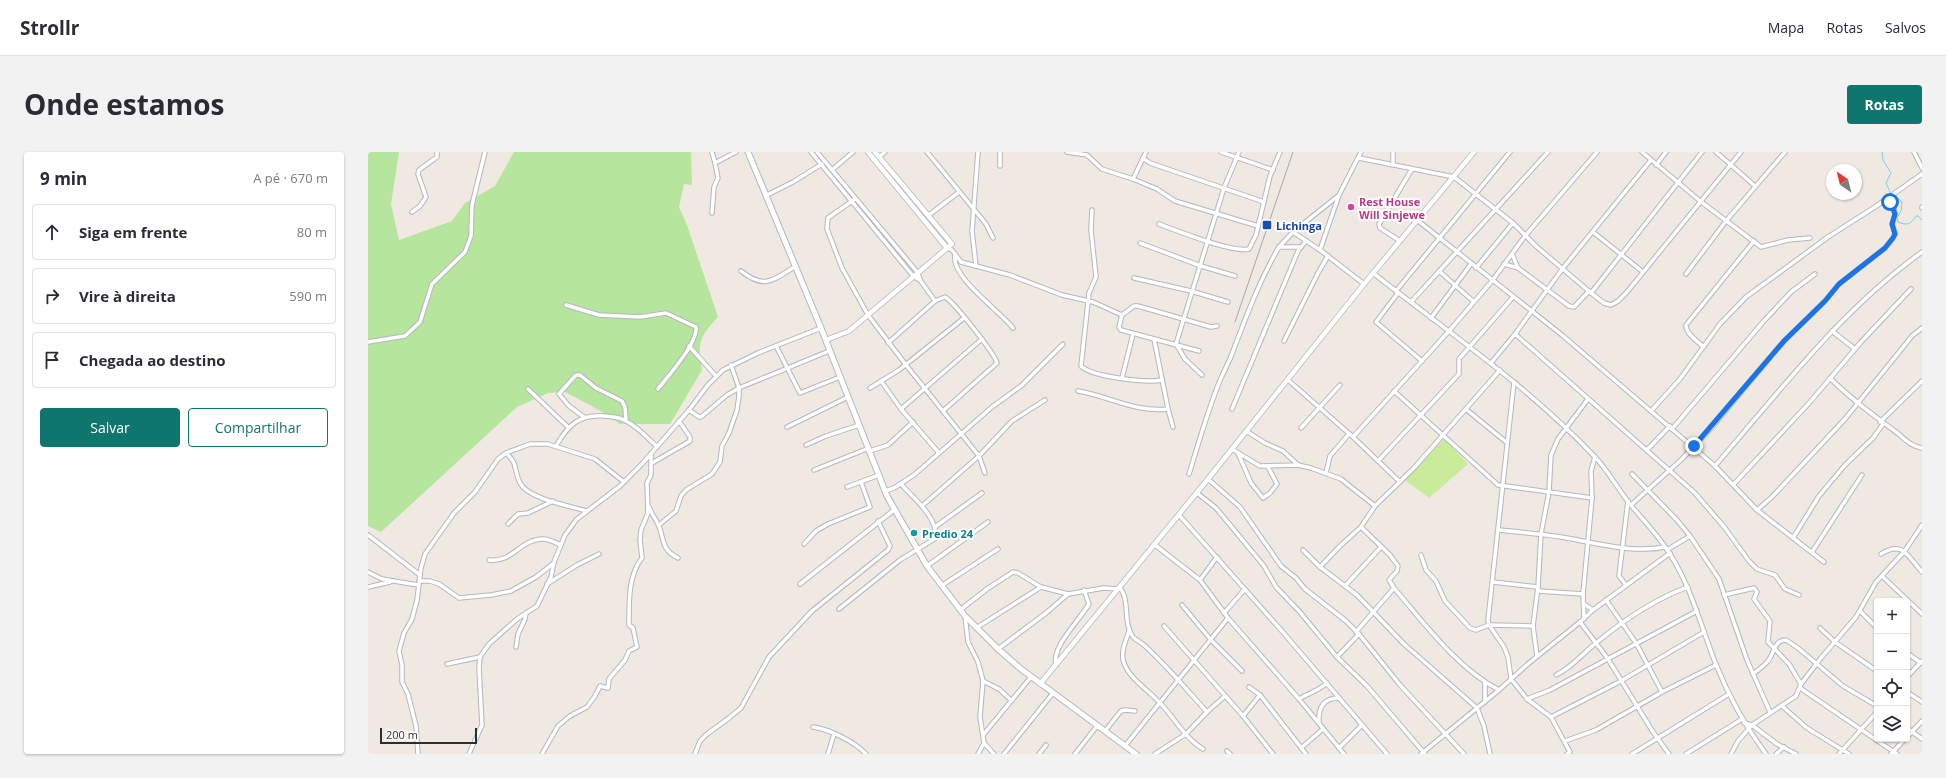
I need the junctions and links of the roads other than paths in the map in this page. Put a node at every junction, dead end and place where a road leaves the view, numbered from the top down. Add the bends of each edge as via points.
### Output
1 (437, 152) edge
2 (485, 152) edge
3 (712, 152) edge
4 (736, 152) edge
5 (748, 152) edge
6 (811, 152) edge
7 (817, 152) edge
8 (853, 152) edge
9 (868, 152) edge
10 (875, 152) edge
11 (885, 152) edge
12 (927, 152) edge
13 (978, 152) edge
14 (1000, 152) edge
15 (1067, 152) edge
16 (1146, 152) edge
17 (1221, 152) edge
18 (1239, 152) edge
19 (1280, 152) edge
20 (1361, 152) edge
21 (1393, 152) edge
22 (1474, 152) edge
23 (1510, 152) edge
24 (1548, 152) edge
25 (1597, 152) edge
26 (1642, 152) edge
27 (1666, 152) edge
28 (1702, 152) edge
29 (1716, 152) edge
30 (1741, 152) edge
31 (1785, 152) edge
32 (1914, 152) edge
33 (879, 157) junction
34 (1237, 157) junction
35 (1143, 158) junction
36 (1359, 158) junction
37 (1651, 160) junction
38 (825, 161) junction
39 (715, 164) junction
40 (821, 164) junction
41 (1393, 165) junction
42 (1656, 165) junction
43 (1729, 165) junction
44 (1000, 166) dead end
45 (1922, 168) edge
46 (1412, 169) junction
47 (832, 170) junction
48 (1273, 170) junction
49 (1922, 174) edge
50 (1454, 177) junction
51 (1133, 179) junction
52 (896, 181) junction
53 (1678, 183) junction
54 (843, 184) junction
55 (1755, 186) junction
56 (840, 187) junction
57 (1224, 188) junction
58 (959, 192) junction
59 (1476, 194) junction
60 (767, 195) junction
61 (1339, 195) junction
62 (1888, 198) junction
63 (855, 199) junction
64 (851, 201) junction
65 (1700, 201) junction
66 (1264, 202) junction
67 (973, 209) junction
68 (1092, 210) dead end
69 (1496, 210) junction
70 (412, 212) dead end
71 (712, 213) dead end
72 (1216, 213) junction
73 (929, 216) junction
74 (1417, 220) junction
75 (1726, 221) junction
76 (1513, 223) junction
77 (1159, 224) dead end
78 (1258, 226) junction
79 (1293, 232) junction
80 (1593, 232) junction
81 (1525, 236) junction
82 (993, 238) dead end
83 (1810, 238) dead end
84 (1440, 239) junction
85 (1306, 241) junction
86 (1400, 241) junction
87 (1754, 241) junction
88 (1208, 242) junction
89 (1140, 243) dead end
90 (1279, 247) junction
91 (1301, 247) junction
92 (949, 249) junction
93 (1320, 250) junction
94 (1456, 252) junction
95 (1922, 252) edge
96 (1512, 254) junction
97 (1621, 254) junction
98 (956, 256) junction
99 (1328, 256) junction
100 (1471, 264) junction
101 (1504, 264) junction
102 (796, 266) junction
103 (976, 266) junction
104 (1201, 266) junction
105 (1476, 268) junction
106 (1518, 268) junction
107 (1563, 268) junction
108 (741, 271) dead end
109 (1439, 271) junction
110 (1643, 272) junction
111 (918, 273) junction
112 (1373, 273) junction
113 (1686, 274) dead end
114 (1815, 274) dead end
115 (1236, 276) dead end
116 (914, 277) junction
117 (1134, 278) dead end
118 (920, 280) junction
119 (1492, 281) junction
120 (1364, 284) junction
121 (1454, 286) junction
122 (1912, 289) dead end
123 (1547, 290) junction
124 (1191, 291) junction
125 (1397, 292) junction
126 (1590, 292) junction
127 (1513, 297) junction
128 (935, 301) junction
129 (1089, 301) junction
130 (1228, 302) dead end
131 (1411, 302) junction
132 (1474, 302) junction
133 (566, 305) dead end
134 (1532, 311) junction
135 (868, 315) junction
136 (1122, 315) junction
137 (964, 318) junction
138 (1431, 318) junction
139 (1183, 320) junction
140 (1217, 326) dead end
141 (821, 328) junction
142 (1013, 328) dead end
143 (1922, 328) edge
144 (1449, 331) junction
145 (1832, 331) junction
146 (1133, 334) junction
147 (1515, 334) junction
148 (982, 338) junction
149 (1154, 339) junction
150 (826, 340) junction
151 (1284, 341) dead end
152 (368, 342) edge
153 (888, 342) junction
154 (1064, 344) dead end
155 (1176, 344) junction
156 (689, 346) junction
157 (776, 346) junction
158 (1470, 347) junction
159 (1704, 347) junction
160 (1855, 349) junction
161 (829, 351) junction
162 (1199, 351) dead end
163 (1422, 361) junction
164 (1491, 363) junction
165 (732, 365) junction
166 (906, 365) junction
167 (787, 367) junction
168 (1500, 370) junction
169 (1202, 375) dead end
170 (716, 376) junction
171 (840, 377) junction
172 (1122, 378) junction
173 (1831, 379) junction
174 (1162, 380) junction
175 (1288, 380) junction
176 (881, 381) junction
177 (1922, 381) edge
178 (1514, 382) junction
179 (1340, 384) dead end
180 (528, 388) dead end
181 (739, 388) junction
182 (870, 388) dead end
183 (925, 388) junction
184 (658, 389) dead end
185 (1078, 391) dead end
186 (1394, 391) junction
187 (848, 397) junction
188 (1045, 400) dead end
189 (1588, 400) junction
190 (1858, 404) junction
191 (901, 409) junction
192 (1168, 409) junction
193 (1232, 409) dead end
194 (1319, 409) junction
195 (689, 410) junction
196 (1467, 410) junction
197 (1651, 410) junction
198 (943, 411) junction
199 (1421, 415) junction
200 (584, 417) junction
201 (626, 421) junction
202 (679, 421) junction
203 (913, 422) junction
204 (1882, 423) junction
205 (859, 424) junction
206 (786, 427) dead end
207 (1173, 427) dead end
208 (568, 428) junction
209 (1301, 428) dead end
210 (1566, 428) junction
211 (1671, 428) junction
212 (1246, 431) junction
213 (961, 434) junction
214 (1349, 434) junction
215 (1443, 436) junction
216 (1353, 437) junction
217 (1506, 442) junction
218 (806, 445) dead end
219 (556, 446) junction
220 (1694, 446) junction
221 (657, 447) junction
222 (1922, 448) edge
223 (869, 450) junction
224 (1232, 450) junction
225 (1647, 450) junction
226 (506, 453) junction
227 (939, 453) junction
228 (1238, 453) junction
229 (651, 454) junction
230 (979, 456) junction
231 (1596, 457) junction
232 (1378, 461) junction
233 (652, 463) junction
234 (1328, 463) junction
235 (1298, 465) junction
236 (1715, 466) junction
237 (1268, 467) junction
238 (814, 470) dead end
239 (1318, 470) junction
240 (1669, 471) junction
241 (985, 473) dead end
242 (1326, 473) junction
243 (1189, 474) dead end
244 (1632, 474) dead end
245 (879, 475) junction
246 (1862, 475) dead end
247 (1208, 479) junction
248 (624, 482) junction
249 (861, 482) junction
250 (1400, 482) junction
251 (901, 484) junction
252 (1734, 484) junction
253 (1504, 486) junction
254 (847, 488) dead end
255 (1648, 490) junction
256 (884, 491) junction
257 (1548, 492) junction
258 (1196, 493) junction
259 (982, 494) dead end
260 (1592, 498) junction
261 (553, 501) junction
262 (1628, 501) junction
263 (1631, 505) junction
264 (648, 506) junction
265 (922, 506) junction
266 (1374, 506) junction
267 (894, 510) junction
268 (1757, 510) junction
269 (587, 511) junction
270 (1179, 515) junction
271 (878, 521) junction
272 (988, 522) dead end
273 (508, 524) dead end
274 (659, 525) junction
275 (1922, 525) edge
276 (935, 527) junction
277 (1361, 527) junction
278 (1499, 530) junction
279 (1541, 534) junction
280 (368, 535) edge
281 (1690, 536) junction
282 (1794, 538) junction
283 (1588, 542) junction
284 (804, 544) dead end
285 (561, 545) junction
286 (1155, 545) junction
287 (1381, 547) junction
288 (1621, 547) junction
289 (917, 550) junction
290 (998, 550) dead end
291 (1302, 550) dead end
292 (1667, 550) junction
293 (1812, 552) junction
294 (1904, 552) junction
295 (599, 554) dead end
296 (1881, 554) dead end
297 (1421, 555) dead end
298 (1216, 557) junction
299 (678, 558) dead end
300 (489, 560) dead end
301 (554, 562) junction
302 (1824, 562) dead end
303 (927, 566) junction
304 (1320, 567) junction
305 (368, 572) edge
306 (1922, 572) edge
307 (420, 575) junction
308 (1882, 576) junction
309 (1200, 580) junction
310 (391, 581) junction
311 (1493, 582) junction
312 (419, 583) junction
313 (547, 584) junction
314 (800, 584) dead end
315 (1626, 585) junction
316 (941, 586) junction
317 (1345, 586) junction
318 (368, 587) edge
319 (1041, 587) junction
320 (1688, 587) junction
321 (1118, 588) junction
322 (1394, 588) junction
323 (1245, 589) junction
324 (1538, 589) junction
325 (1084, 590) junction
326 (1068, 594) junction
327 (1583, 594) junction
328 (1724, 595) junction
329 (1799, 595) dead end
330 (1606, 600) junction
331 (1584, 604) junction
332 (1182, 605) dead end
333 (839, 609) dead end
334 (960, 610) junction
335 (1593, 610) junction
336 (1373, 611) junction
337 (1697, 611) junction
338 (1860, 611) junction
339 (526, 613) junction
340 (1224, 613) junction
341 (1922, 614) edge
342 (965, 616) junction
343 (1228, 618) junction
344 (1584, 619) junction
345 (1580, 622) junction
346 (1623, 622) junction
347 (1489, 625) junction
348 (1874, 625) edge
349 (1164, 626) dead end
350 (1534, 626) junction
351 (976, 628) junction
352 (1820, 628) dead end
353 (1129, 631) junction
354 (1704, 632) junction
355 (1357, 633) junction
356 (1211, 640) junction
357 (1835, 642) junction
358 (1596, 643) junction
359 (1636, 643) junction
360 (516, 647) dead end
361 (998, 649) junction
362 (1774, 649) junction
363 (1910, 655) edge
364 (1537, 656) junction
365 (480, 657) junction
366 (1337, 657) junction
367 (1608, 659) junction
368 (1194, 662) junction
369 (1922, 662) edge
370 (447, 664) dead end
371 (1056, 665) junction
372 (1716, 665) junction
373 (1816, 665) junction
374 (1647, 666) junction
375 (1876, 670) edge
376 (1242, 672) dead end
377 (1753, 674) junction
378 (1910, 674) edge
379 (1556, 675) dead end
380 (1031, 677) junction
381 (1511, 679) junction
382 (983, 681) junction
383 (1178, 681) junction
384 (1620, 681) junction
385 (1327, 683) junction
386 (1485, 683) junction
387 (1040, 684) junction
388 (1801, 686) junction
389 (1249, 687) dead end
390 (1499, 690) junction
391 (1662, 692) junction
392 (1052, 693) junction
393 (1729, 694) junction
394 (1910, 694) edge
395 (1260, 695) junction
396 (1225, 696) junction
397 (1339, 698) junction
398 (1527, 699) junction
399 (1011, 700) junction
400 (1299, 700) junction
401 (1485, 702) junction
402 (1922, 702) edge
403 (1160, 703) junction
404 (1874, 704) edge
405 (1638, 706) junction
406 (1782, 706) junction
407 (1476, 708) junction
408 (1135, 711) dead end
409 (1207, 712) junction
410 (1770, 712) junction
411 (1874, 715) edge
412 (1243, 716) junction
413 (1551, 717) junction
414 (1743, 721) junction
415 (1922, 721) edge
416 (1319, 724) junction
417 (1362, 725) junction
418 (1752, 725) junction
419 (1098, 726) junction
420 (813, 727) dead end
421 (1323, 729) junction
422 (1748, 729) junction
423 (1861, 730) junction
424 (1105, 732) junction
425 (1912, 732) joint
426 (834, 734) junction
427 (1186, 734) junction
428 (982, 735) junction
429 (1444, 735) junction
430 (1658, 738) junction
431 (1922, 739) edge
432 (1565, 741) junction
433 (1903, 742) edge
434 (984, 743) junction
435 (1046, 745) dead end
436 (1125, 746) junction
437 (1784, 747) junction
438 (1301, 748) junction
439 (1339, 748) junction
440 (1203, 749) dead end
441 (1843, 750) junction
442 (1227, 751) dead end
443 (1423, 753) edge
444 (1570, 753) edge
445 (1894, 753) edge
446 (418, 754) edge
447 (469, 754) edge
448 (542, 754) edge
449 (695, 754) edge
450 (828, 754) edge
451 (866, 754) edge
452 (978, 754) edge
453 (994, 754) edge
454 (1004, 754) edge
455 (1039, 754) edge
456 (1074, 754) edge
457 (1136, 754) edge
458 (1155, 754) edge
459 (1230, 754) edge
460 (1273, 754) edge
461 (1306, 754) edge
462 (1344, 754) edge
463 (1387, 754) edge
464 (1464, 754) edge
465 (1490, 754) edge
466 (1632, 754) edge
467 (1669, 754) edge
468 (1686, 754) edge
469 (1730, 754) edge
470 (1766, 754) edge
471 (1776, 754) edge
472 (1796, 754) edge
473 (1839, 754) edge
474 (1849, 754) edge

1 - 70 street via 436,157 419,170 426,197
2 - 152 street via 472,205 471,236 465,252 432,284 420,322 405,336
3 - 39 street
4 - 39 street
5 - 60 main road
6 - 40 street
7 - 38 street
8 - 47 street
9 - 52 street
10 - 33 street
11 - 33 street
12 - 58 street
13 - 67 street
14 - 44 street
15 - 51 street via 1087,155 1102,169
16 - 35 street
17 - 34 street
18 - 34 street
19 - 48 street
20 - 36 street
21 - 41 street
22 - 50 street
23 - 59 street
24 - 69 street
25 - 81 street
26 - 37 street
27 - 42 street
28 - 53 street
29 - 43 street
30 - 43 street
31 - 55 street
32 - 45 street
33 - 52 street
34 - 48 street
34 - 57 street
35 - 51 street
35 - 57 street via 1150,163
36 - 41 street
36 - 61 street
37 - 42 street
37 - 80 street
38 - 40 street
38 - 47 street
39 - 71 street via 718,178 714,187
40 - 56 street
40 - 60 street
41 - 46 street
42 - 53 street
43 - 55 street
43 - 65 street
46 - 50 street
46 - 86 street via 1379,224 1380,228
47 - 54 street
48 - 66 street
49 - 62 street
50 - 59 street
50 - 74 street
51 - 72 street via 1174,201
52 - 73 street
52 - 92 street
53 - 65 street
53 - 97 street
54 - 56 street
54 - 63 street
55 - 75 street
56 - 64 street
57 - 66 street
57 - 72 street
58 - 67 street
58 - 73 street
59 - 69 street
59 - 84 street
60 - 102 main road
61 - 79 street
61 - 93 street
62 - 159 street via 1751,292 1720,324
62 - 220 street via 1895,214 1892,224 1895,234 1893,238 1885,248 1839,284 1784,341
63 - 64 street
63 - 111 street
64 - 116 street
64 - 135 street via 828,218 827,229 842,268
65 - 75 street
65 - 110 street
66 - 78 street
67 - 82 street via 986,224
67 - 103 street via 972,231
68 - 129 street via 1091,230 1096,277 1090,287
69 - 76 street
69 - 94 street
72 - 78 street
72 - 88 street
73 - 92 street via 952,244
74 - 84 street
74 - 86 street
75 - 87 street
75 - 113 street
76 - 81 street
76 - 105 street
77 - 88 street
78 - 88 street via 1252,245 1243,250
79 - 85 street
79 - 90 street
80 - 97 street
80 - 107 street
81 - 96 street
81 - 107 street
83 - 87 street via 1788,240 1762,247
84 - 94 street
84 - 125 street
85 - 91 street
85 - 93 street
86 - 112 street
87 - 159 street via 1686,325 1693,338
88 - 104 street
89 - 104 street
90 - 91 street
90 - 243 street via 1240,329
91 - 193 street
92 - 98 street
92 - 111 street
93 - 99 street
94 - 100 street
94 - 109 street
95 - 145 street via 1877,288
96 - 101 street
96 - 106 street
97 - 110 street
97 - 126 street
98 - 103 street via 961,262
98 - 142 street via 957,266 967,280
99 - 120 street
99 - 151 street
100 - 105 street
100 - 121 street
101 - 106 street
101 - 119 street
102 - 108 street via 765,283
102 - 141 main road
103 - 129 street via 1010,275 1062,295
104 - 115 street
104 - 124 street
105 - 119 street
106 - 123 street
107 - 123 street
107 - 126 street
109 - 121 street
109 - 131 street
110 - 126 street via 1618,302 1611,305
111 - 116 street
111 - 118 street
112 - 120 street
112 - 125 street
114 - 211 street via 1791,292
116 - 118 street
116 - 135 street
117 - 124 street
118 - 128 street
119 - 127 street
119 - 132 street
120 - 175 street
121 - 132 street
121 - 138 street
122 - 160 street
123 - 126 street via 1574,307
123 - 134 street
124 - 130 street
124 - 139 street
125 - 131 street
125 - 163 street via 1376,322
127 - 134 street
127 - 158 street
128 - 137 street via 945,297
128 - 153 street
129 - 136 street
129 - 172 street via 1081,366 1097,374
131 - 138 street
132 - 144 street
133 - 156 street via 599,315 640,317 672,314 696,327
134 - 147 street
134 - 197 street
135 - 150 street via 849,331
135 - 153 street
136 - 139 street via 1138,306
136 - 146 street via 1120,329
137 - 148 street
137 - 166 street
138 - 144 street
139 - 140 street via 1211,327
139 - 155 street
141 - 150 main road
141 - 157 street
143 - 190 street via 1912,336
144 - 158 street
144 - 163 street
145 - 160 street
145 - 236 street
146 - 149 street
146 - 172 street
147 - 164 street
147 - 189 street
148 - 183 street
148 - 198 street via 996,357 997,363
149 - 155 street
149 - 174 street
150 - 161 main road
153 - 166 street
154 - 213 street via 1021,386
155 - 162 street
155 - 169 street via 1185,359
156 - 170 street
156 - 184 street
157 - 165 street
157 - 167 street
158 - 164 street
158 - 199 street via 1459,359 1460,374
159 - 197 street via 1680,379
160 - 173 street
161 - 167 street
161 - 171 main road
163 - 186 street
164 - 168 street
165 - 170 street
165 - 181 street
166 - 176 street
166 - 183 street
167 - 171 street via 800,393
167 - 181 street
168 - 178 street
168 - 196 street
170 - 195 street
171 - 187 main road
172 - 174 street
173 - 190 street
173 - 252 street
174 - 192 street
175 - 194 street
175 - 212 street
176 - 182 street
176 - 191 street
177 - 204 street
178 - 210 street
178 - 217 street
179 - 194 street
180 - 208 street
181 - 195 street via 701,417
181 - 274 street via 736,410 717,467 707,478 686,490 676,511
183 - 191 street
183 - 198 street
185 - 192 street via 1146,410
186 - 199 street
186 - 216 street
187 - 205 main road
187 - 206 street
188 - 230 street via 1012,421
189 - 210 street
189 - 225 street
190 - 204 street
190 - 268 street
191 - 203 street
192 - 207 street
194 - 209 street
194 - 214 street
195 - 202 street
196 - 215 street
196 - 217 street
197 - 211 street
198 - 213 street
199 - 215 street
199 - 232 street
200 - 201 street via 597,415
200 - 201 street via 568,406 559,394 576,375 622,401 625,404
200 - 208 street
201 - 221 street
202 - 221 street
202 - 233 street via 690,441
203 - 223 street via 888,445
203 - 227 street
204 - 222 street via 1910,444
204 - 282 street via 1873,438 1845,465 1819,496
205 - 218 street
205 - 223 main road
208 - 219 street
210 - 231 street
210 - 257 street via 1553,447
211 - 220 street
211 - 225 street
212 - 224 street
212 - 235 street via 1265,444 1283,451
213 - 227 street
213 - 230 street
214 - 216 street
214 - 234 street via 1332,452
215 - 250 street
215 - 253 street via 1494,482
216 - 232 street
217 - 253 street
219 - 226 street via 530,444
219 - 248 street via 595,459
220 - 236 street
220 - 240 street
221 - 229 street
223 - 238 street
223 - 245 main road
224 - 228 street
224 - 247 street
225 - 240 street
226 - 261 street via 515,462 524,488
226 - 307 street via 498,460 476,492 449,520 425,554
227 - 251 street
228 - 237 street via 1251,462
228 - 237 street via 1251,483 1263,498 1277,484
229 - 233 street
229 - 248 street
230 - 241 street
230 - 265 street
231 - 260 street via 1591,471
231 - 262 street
232 - 250 street
233 - 264 street via 648,483
234 - 239 street
234 - 242 street
235 - 237 street
235 - 239 street
236 - 252 street
239 - 242 street
240 - 255 street
240 - 329 street via 1709,508 1757,569 1775,575 1785,589
242 - 266 street via 1341,479
244 - 255 street
245 - 249 street
245 - 256 main road
246 - 293 street
247 - 258 street
247 - 355 street via 1240,507 1281,566
248 - 269 street
249 - 254 street
249 - 284 street via 870,507 828,524 816,531
250 - 266 street
251 - 256 street
251 - 265 street
252 - 268 street
253 - 257 street
253 - 278 street
255 - 263 street
255 - 281 street
256 - 267 main road
257 - 260 street
257 - 279 street
258 - 270 street
258 - 366 street via 1216,508 1264,566 1276,587
259 - 276 street
260 - 283 street
261 - 269 street
261 - 273 street via 535,510 518,514
262 - 263 street
262 - 288 street
263 - 292 street
264 - 274 street
264 - 448 street via 641,530 642,558 637,563 633,576 629,604 629,625 633,628 637,647 629,651 625,660 611,675 608,688 600,686 587,707 558,726
265 - 276 street
266 - 277 street
267 - 271 street
267 - 289 main road
268 - 282 street
269 - 285 street via 577,519
270 - 286 street
270 - 298 street
271 - 314 street
271 - 449 street via 889,542 888,550 812,611 769,657 741,708 707,734
272 - 303 street
274 - 299 street via 665,549
275 - 294 street
276 - 289 street via 936,538
277 - 287 street
277 - 304 street
278 - 279 street
278 - 311 street
279 - 283 street
279 - 324 street
280 - 307 street
281 - 292 street
281 - 328 street via 1719,579
282 - 293 street
283 - 288 street
283 - 327 street
285 - 300 street via 544,539 534,540 504,560
285 - 301 street
286 - 309 street
286 - 321 street
287 - 317 street
287 - 322 street via 1398,566 1389,580
288 - 292 street
288 - 315 street via 1619,576
289 - 303 main road
289 - 333 street via 900,560
290 - 316 street
291 - 304 street
292 - 315 street
292 - 320 street
293 - 302 street
294 - 296 street via 1893,547
294 - 306 street
294 - 308 street
295 - 313 street
297 - 347 street via 1426,570 1436,581 1441,594 1464,622 1476,630
298 - 309 street
298 - 323 street
301 - 312 street via 536,577 511,591 492,595 459,598 439,584 430,581
301 - 313 street
303 - 316 main road
304 - 317 street
305 - 310 street
307 - 312 street
308 - 338 street
308 - 341 street
309 - 340 street
310 - 312 street
310 - 318 street
311 - 324 street
311 - 347 street
312 - 446 street via 412,619 404,633 399,651 402,682 408,694 416,726
313 - 339 street via 537,606
315 - 330 street
316 - 334 main road
317 - 336 street
319 - 326 street
319 - 334 street via 1013,572
319 - 351 street
320 - 337 street
320 - 346 street via 1662,598
321 - 325 street
321 - 353 street via 1123,590 1126,601
321 - 371 street
322 - 336 street
322 - 386 street via 1444,644
323 - 340 street
323 - 385 street
324 - 327 street
324 - 350 street
325 - 326 street
325 - 371 street via 1089,604 1059,646 1054,658
326 - 361 street
327 - 331 street
328 - 362 street via 1754,588 1757,592 1754,599 1770,621 1767,638
328 - 377 street
330 - 335 street
330 - 346 street
331 - 335 street
331 - 344 street
332 - 356 street
334 - 342 main road
335 - 344 street
336 - 355 street
336 - 407 street via 1404,644
337 - 354 street
337 - 359 street
338 - 348 street
338 - 357 street
339 - 360 street
339 - 365 street via 489,644
340 - 343 street
342 - 351 main road
342 - 382 street via 968,642 978,662
343 - 356 street
343 - 400 street
344 - 345 street
345 - 358 street
345 - 364 street
346 - 358 street
346 - 359 street
347 - 350 street
347 - 381 street via 1504,647
349 - 368 street
350 - 364 street
351 - 361 main road
352 - 357 street
353 - 383 street
353 - 403 street via 1123,652 1127,670
354 - 372 street
354 - 374 street
355 - 366 street
355 - 429 street
356 - 368 street
356 - 376 street
357 - 373 street
357 - 375 street
358 - 367 street
358 - 379 street
359 - 367 street
359 - 374 street
361 - 380 main road
362 - 373 street via 1780,641 1786,640
362 - 377 street via 1768,662
362 - 388 street via 1789,664
363 - 369 street
364 - 381 street
365 - 370 street
365 - 447 street via 478,668 482,725
366 - 443 street via 1367,686
367 - 384 street
367 - 398 street via 1550,690
368 - 383 street
368 - 396 street
369 - 378 street
371 - 387 street
372 - 391 street
372 - 393 street
373 - 388 street
373 - 404 street via 1843,686
374 - 384 street
374 - 391 street
377 - 410 street
380 - 387 main road
380 - 399 street
381 - 390 street
381 - 398 street
382 - 399 street via 999,689
382 - 428 street via 980,717
383 - 403 street
383 - 409 street
384 - 405 street
384 - 413 street
385 - 397 street
385 - 400 street via 1317,692 1307,694
386 - 390 street
386 - 401 street
387 - 392 main road
388 - 406 street via 1791,701
388 - 423 street
389 - 395 street
390 - 401 street
391 - 405 street
392 - 419 main road
392 - 454 street
393 - 414 street
393 - 430 street
394 - 402 street
395 - 412 street
395 - 438 street
396 - 409 street
396 - 412 street
397 - 416 street via 1329,699 1320,706
397 - 417 street
398 - 413 street
399 - 428 street
400 - 416 street
401 - 407 street
403 - 427 street
403 - 436 street
405 - 430 street
405 - 432 street via 1596,730
406 - 410 street
406 - 441 street via 1807,728
407 - 429 street
407 - 465 street via 1484,726
408 - 424 street via 1121,711
409 - 427 street
410 - 418 street
411 - 423 street
412 - 460 street
413 - 432 street
414 - 418 street
414 - 422 street
414 - 468 street
415 - 425 street
416 - 421 street
417 - 439 street
417 - 463 street
418 - 422 street
418 - 437 street
419 - 424 main road
419 - 456 street
420 - 426 street
421 - 438 street
421 - 439 street
422 - 469 street
422 - 470 street
423 - 441 street
423 - 445 street
424 - 436 main road
425 - 431 street
426 - 450 street
426 - 451 street via 862,749
427 - 440 street
427 - 458 street
428 - 434 street
429 - 443 street
429 - 464 street
430 - 466 street
430 - 467 street
432 - 444 street
433 - 445 street
434 - 452 street
434 - 453 street
435 - 455 street
436 - 457 main road
437 - 471 street
437 - 472 street
438 - 461 street
439 - 462 street
441 - 473 street
441 - 474 street
442 - 459 street

